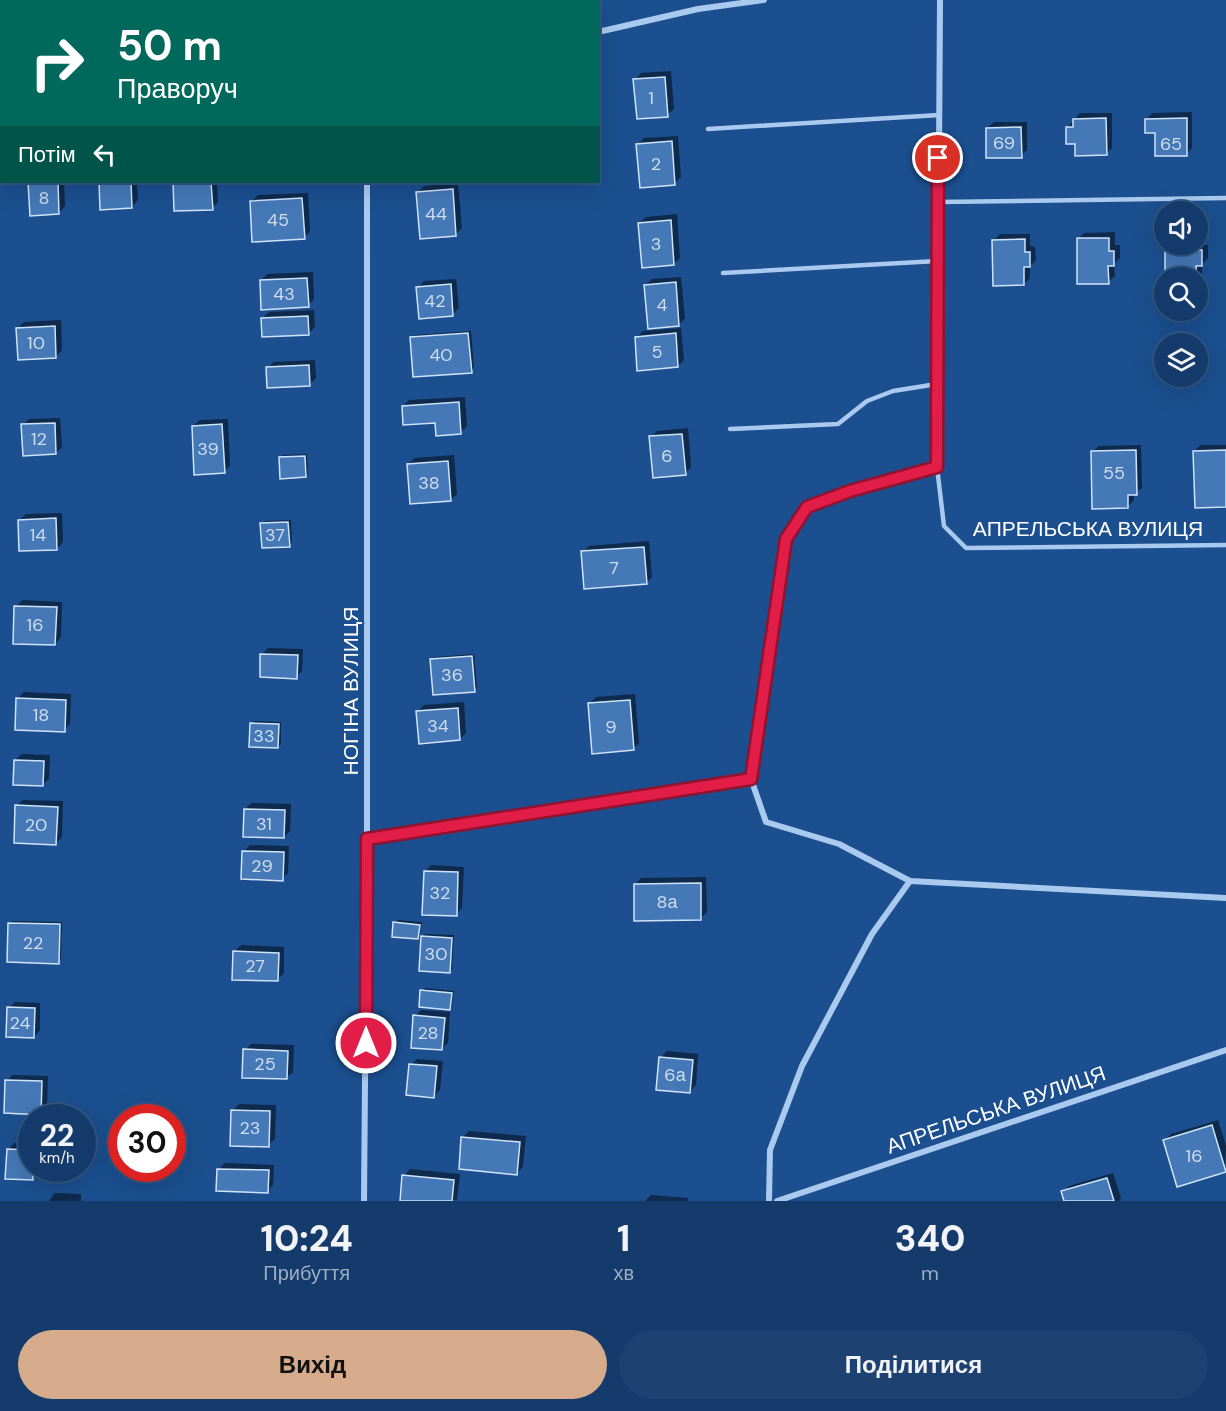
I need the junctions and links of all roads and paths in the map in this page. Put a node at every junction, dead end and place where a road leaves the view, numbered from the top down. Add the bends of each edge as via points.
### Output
1 (764, 0) edge
2 (940, 0) edge
3 (600, 32) edge
4 (939, 115) junction
5 (708, 129) dead end
6 (367, 183) edge
7 (1226, 198) edge
8 (938, 202) junction
9 (937, 261) junction
10 (723, 273) dead end
11 (937, 384) junction
12 (730, 429) dead end
13 (937, 467) junction
14 (1226, 545) edge
15 (751, 779) junction
16 (367, 839) junction
17 (910, 880) junction
18 (1226, 898) edge
19 (1226, 1050) edge
20 (364, 1201) edge
21 (769, 1201) edge
22 (777, 1201) edge

1 - 3 street via 698,9
2 - 4 street
4 - 5 lane
4 - 8 street
6 - 16 street, НОГІНА ВУЛИЦЯ
7 - 8 lane
8 - 9 street
9 - 10 lane
9 - 11 street
11 - 12 lane via 892,391 867,401 838,424
11 - 13 street
13 - 14 lane, АПРЕЛЬСЬКА ВУЛИЦЯ via 944,526 966,548
13 - 15 street via 807,507 786,539
15 - 16 street
15 - 17 street via 766,822 839,844
16 - 20 street, НОГІНА ВУЛИЦЯ
17 - 18 street
17 - 21 street via 872,934 802,1066 770,1150
19 - 22 street, АПРЕЛЬСЬКА ВУЛИЦЯ

